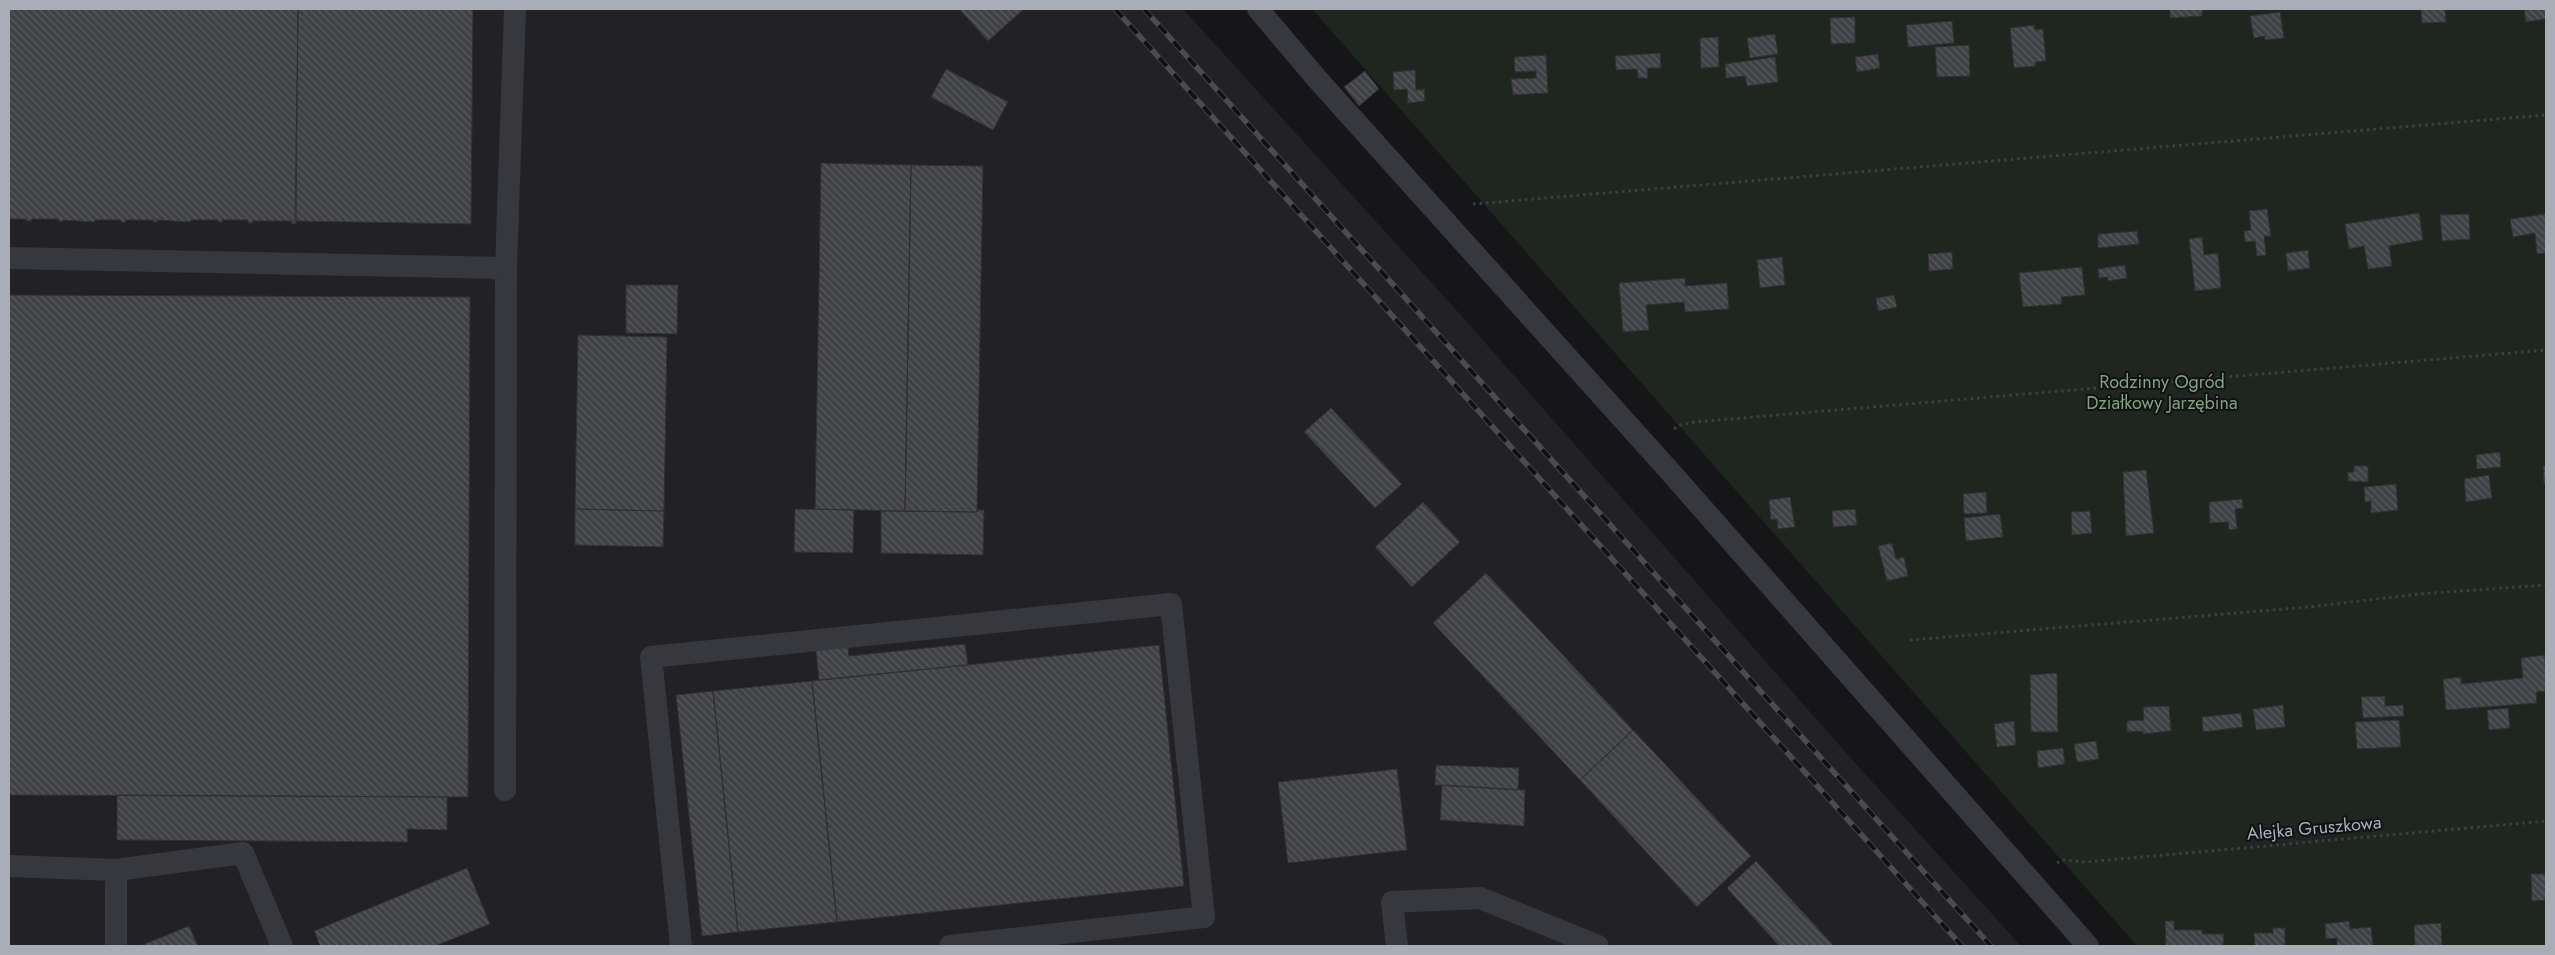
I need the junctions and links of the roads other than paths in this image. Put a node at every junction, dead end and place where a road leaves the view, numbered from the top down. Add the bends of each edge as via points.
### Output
1 (515, 9) edge
2 (1258, 9) edge
3 (9, 258) edge
4 (506, 268) junction
5 (505, 790) dead end
6 (9, 866) edge
7 (116, 870) junction
8 (116, 946) edge
9 (282, 946) edge
10 (682, 946) edge
11 (950, 946) edge
12 (1397, 946) edge
13 (1598, 946) edge
14 (2088, 946) edge

1 - 4 lane
2 - 14 lane
3 - 4 lane
4 - 5 lane
6 - 7 lane
7 - 8 lane
7 - 9 lane via 243,853
10 - 11 lane via 651,657 1171,604 1204,918
12 - 13 lane via 1392,902 1480,898

